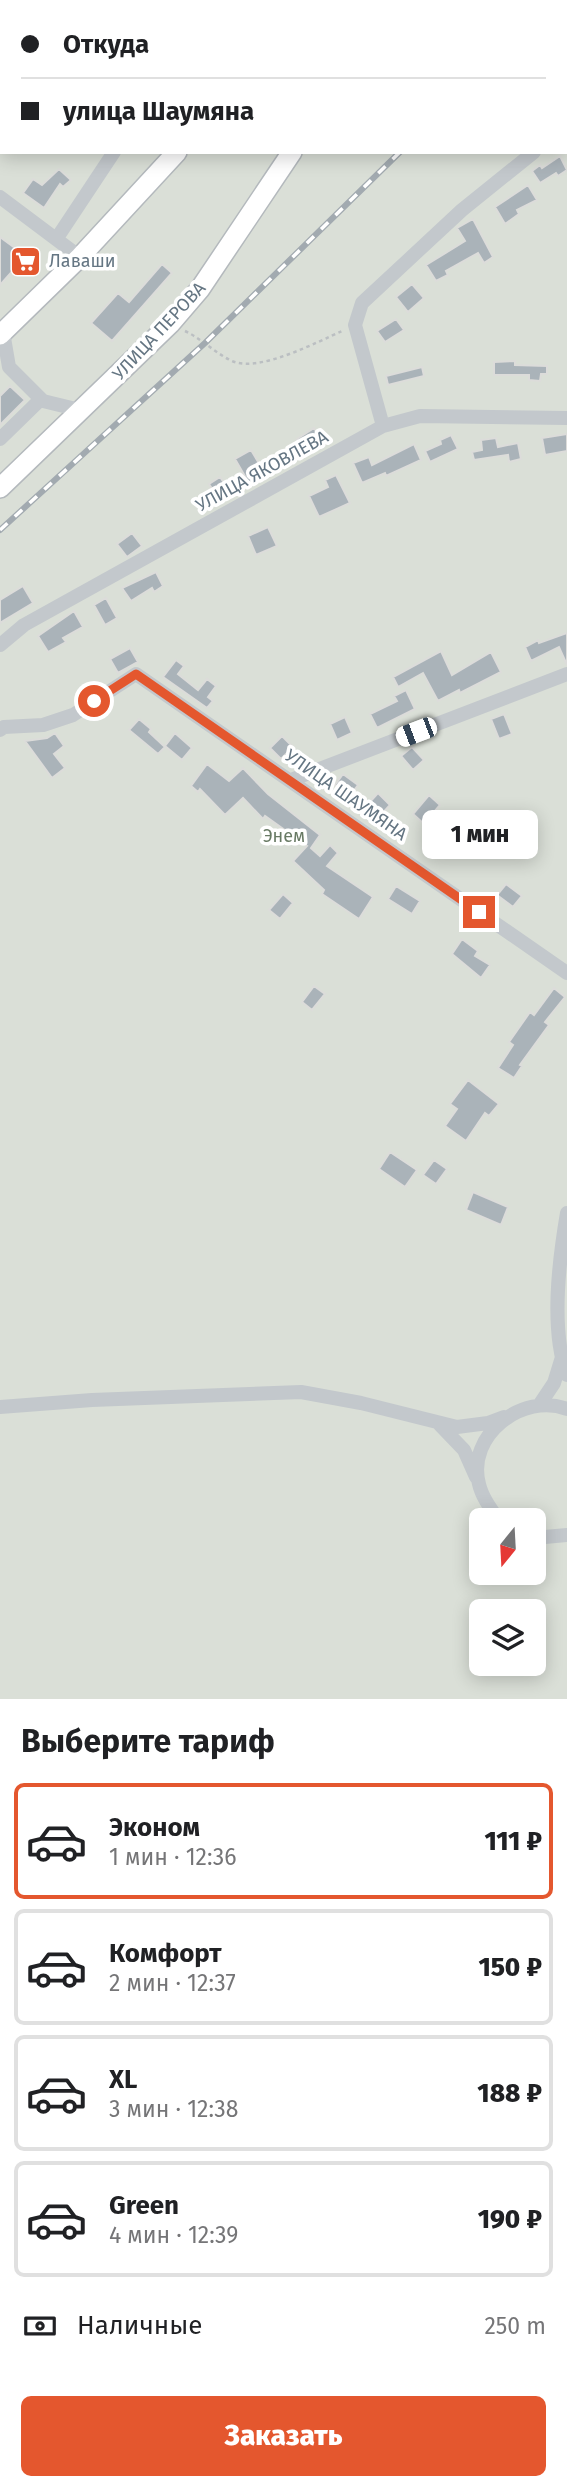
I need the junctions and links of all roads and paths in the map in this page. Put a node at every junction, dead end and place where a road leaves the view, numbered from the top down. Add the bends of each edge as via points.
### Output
1 (113, 154) edge
2 (175, 154) edge
3 (291, 154) edge
4 (532, 154) edge
5 (0, 197) edge
6 (57, 238) junction
7 (80, 257) junction
8 (170, 324) junction
9 (355, 325) junction
10 (1, 333) edge
11 (5, 371) edge
12 (41, 399) junction
13 (80, 411) junction
14 (567, 418) edge
15 (383, 426) junction
16 (0, 439) edge
17 (0, 488) edge
18 (0, 645) edge
19 (567, 674) edge
20 (0, 730) edge
21 (291, 780) junction
22 (567, 973) edge
23 (567, 1213) edge
24 (563, 1258) edge
25 (562, 1356) junction
26 (567, 1375) edge
27 (540, 1404) junction
28 (0, 1407) edge
29 (567, 1409) edge
30 (504, 1417) junction
31 (440, 1424) junction
32 (478, 1482) junction
33 (490, 1508) edge
34 (567, 1535) edge
35 (546, 1537) edge

1 - 6 street
2 - 7 highway
3 - 8 highway, УЛИЦА ПЕРОВА via 200,289
4 - 9 street via 463,209 362,303
5 - 6 street
6 - 7 street
7 - 10 highway
8 - 9 path via 234,362 283,357
8 - 13 highway, УЛИЦА ПЕРОВА
9 - 15 street
10 - 11 street
11 - 12 street
12 - 13 street
12 - 16 street
13 - 17 highway, УЛИЦА ПЕРОВА
14 - 15 street, УЛИЦА ЯКОВЛЕВА via 420,415
15 - 18 street, УЛИЦА ЯКОВЛЕВА via 24,625
19 - 21 street
20 - 21 street, УЛИЦА ШАУМЯНА via 43,725 73,715 136,674
21 - 22 street, УЛИЦА ШАУМЯНА
23 - 24 street
24 - 25 street via 558,1311
25 - 26 street
25 - 27 street via 554,1383
27 - 29 street
27 - 30 street
28 - 31 street via 300,1392
30 - 31 street via 457,1427
30 - 32 street via 482,1446
31 - 32 street via 464,1450
32 - 33 street
34 - 35 street

